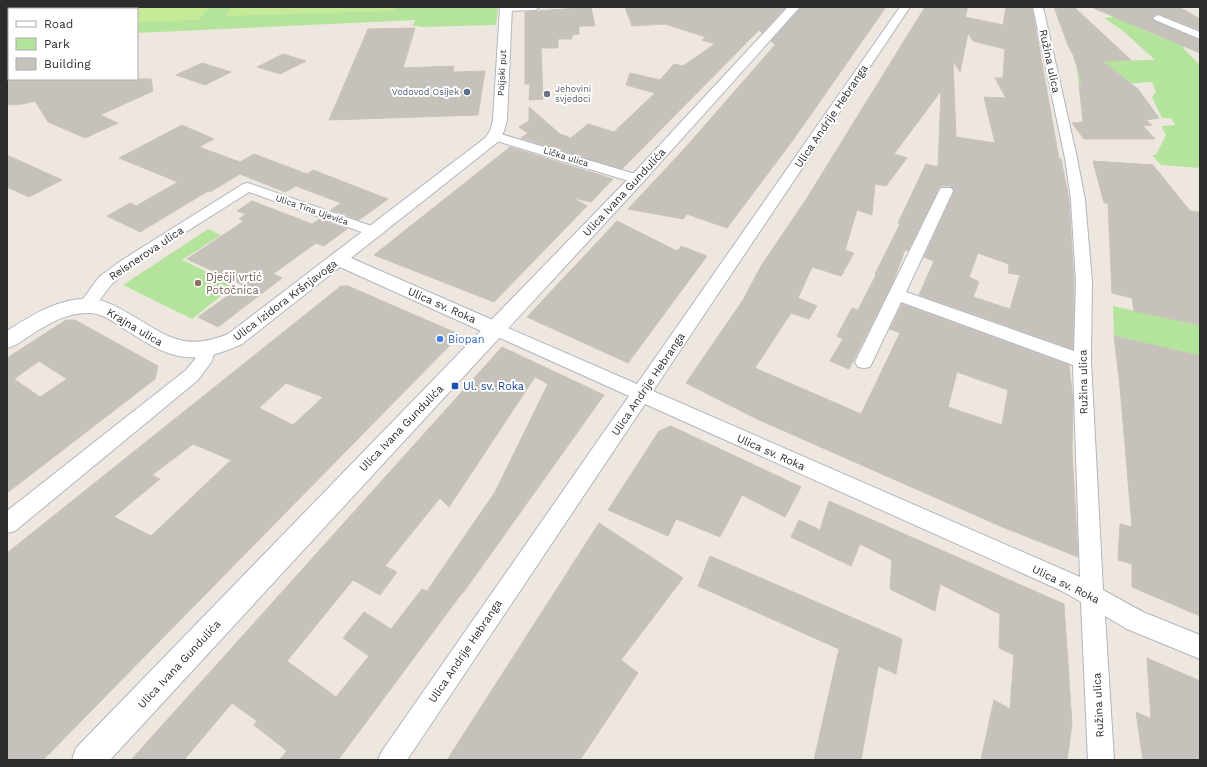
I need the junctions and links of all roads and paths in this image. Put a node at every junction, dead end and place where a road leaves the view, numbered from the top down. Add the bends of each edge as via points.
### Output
1 (535, 7) edge
2 (794, 7) edge
3 (905, 7) edge
4 (1038, 7) edge
5 (506, 8) edge
6 (1158, 18) dead end
7 (1200, 36) edge
8 (494, 136) junction
9 (637, 179) junction
10 (248, 187) joint
11 (946, 191) dead end
12 (375, 232) junction
13 (339, 260) junction
14 (896, 294) junction
15 (86, 306) junction
16 (495, 329) junction
17 (7, 341) edge
18 (206, 350) junction
19 (1082, 361) junction
20 (864, 362) dead end
21 (641, 394) junction
22 (7, 524) edge
23 (1092, 594) junction
24 (1200, 647) edge
25 (88, 760) edge
26 (391, 760) edge
27 (1101, 760) edge

1 - 5 street
2 - 9 main road, Ulica Ivana Gundulića
3 - 21 street, Ulica Andrije Hebranga
4 - 19 street, Ružina ulica via 1078,200 1084,282
5 - 8 main road, Poljski put via 500,120
6 - 7 street
8 - 9 street, Lička ulica
8 - 12 main road, Ulica Izidora Kršnjavoga via 486,146
9 - 16 main road, Ulica Ivana Gundulića
10 - 12 street, Ulica Tina Ujevića
10 - 15 street, Reisnerova ulica via 124,265 105,281
11 - 14 street
12 - 13 main road, Ulica Izidora Kršnjavoga
13 - 16 main road, Ulica sv. Roka
13 - 18 main road, Ulica Izidora Kršnjavoga via 235,339
14 - 19 street
14 - 20 street
15 - 17 main road via 49,315
15 - 18 main road, Krajna ulica via 102,307 169,347
16 - 21 street, Ulica sv. Roka
16 - 25 main road, Ulica Ivana Gundulića
18 - 22 street via 203,361 192,375
19 - 23 street, Ružina ulica
21 - 23 street, Ulica sv. Roka
21 - 26 street, Ulica Andrije Hebranga
23 - 24 street, Ulica sv. Roka via 1135,621
23 - 27 street, Ružina ulica

